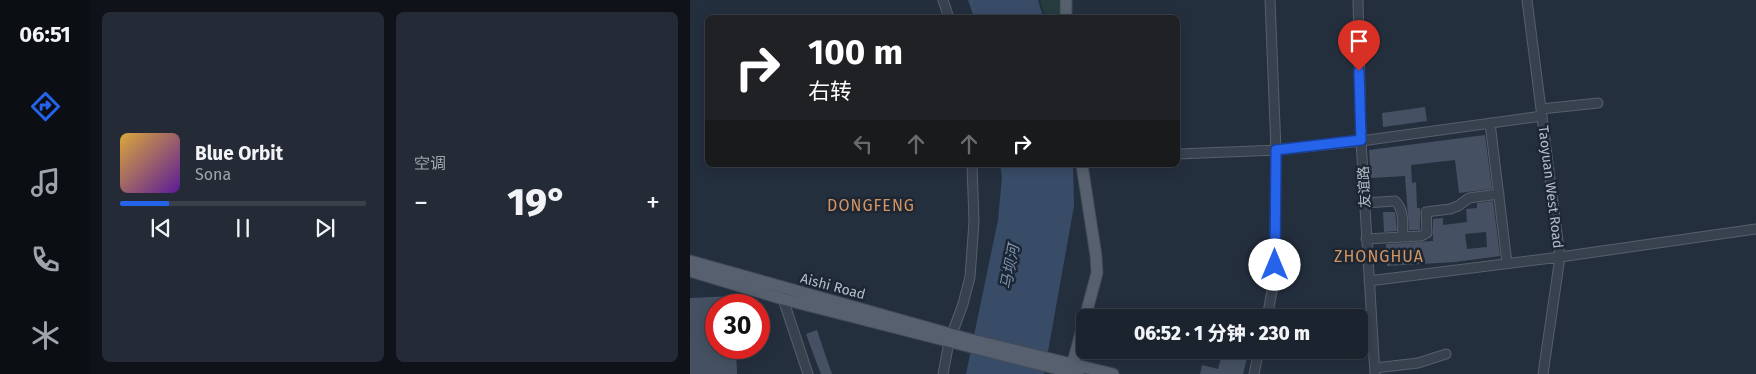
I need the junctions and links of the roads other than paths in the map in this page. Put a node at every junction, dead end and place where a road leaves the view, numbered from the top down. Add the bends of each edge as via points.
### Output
1 (943, 0) edge
2 (1066, 0) edge
3 (1270, 0) edge
4 (1358, 0) edge
5 (1527, 0) edge
6 (948, 15) edge
7 (1066, 15) edge
8 (1598, 103) dead end
9 (1542, 113) junction
10 (1490, 123) junction
11 (1361, 140) junction
12 (1276, 150) junction
13 (1180, 154) edge
14 (972, 167) edge
15 (1082, 167) edge
16 (1499, 194) junction
17 (1365, 202) junction
18 (1756, 230) edge
19 (1402, 238) junction
20 (1366, 239) junction
21 (1560, 257) junction
22 (690, 261) edge
23 (1507, 263) junction
24 (690, 271) edge
25 (1368, 281) junction
26 (783, 299) junction
27 (1269, 309) edge
28 (950, 338) junction
29 (1446, 354) dead end
30 (1257, 359) edge
31 (1072, 371) edge
32 (1375, 371) edge
33 (808, 374) edge
34 (943, 374) edge
35 (1113, 374) edge
36 (1254, 374) edge
37 (1543, 374) edge

1 - 6 street
2 - 7 main road
3 - 12 street
4 - 11 street, 友谊路
5 - 9 street, Taoyuan West Road
8 - 9 street
9 - 10 street
9 - 21 street, Taoyuan West Road
10 - 11 street
10 - 16 street
11 - 12 street
11 - 17 street, 友谊路
12 - 13 street
12 - 27 street via 1275,265
14 - 28 street via 972,259 967,290
15 - 31 main road via 1096,273
16 - 19 street via 1469,198 1450,210 1426,212 1427,233
16 - 23 street
17 - 19 street via 1395,201 1402,210
17 - 20 street, 友谊路
18 - 21 street
19 - 20 street
20 - 25 street, 友谊路
21 - 23 street
21 - 37 street, Taoyuan West Road
22 - 28 main road, Aishi Road
23 - 25 street
24 - 26 main road, Aishi Road
25 - 32 street, 友谊路
26 - 28 main road, Aishi Road
26 - 33 street
28 - 31 main road, Aishi Road
28 - 34 street
29 - 32 street
30 - 36 street
31 - 35 main road, Aishi Road

